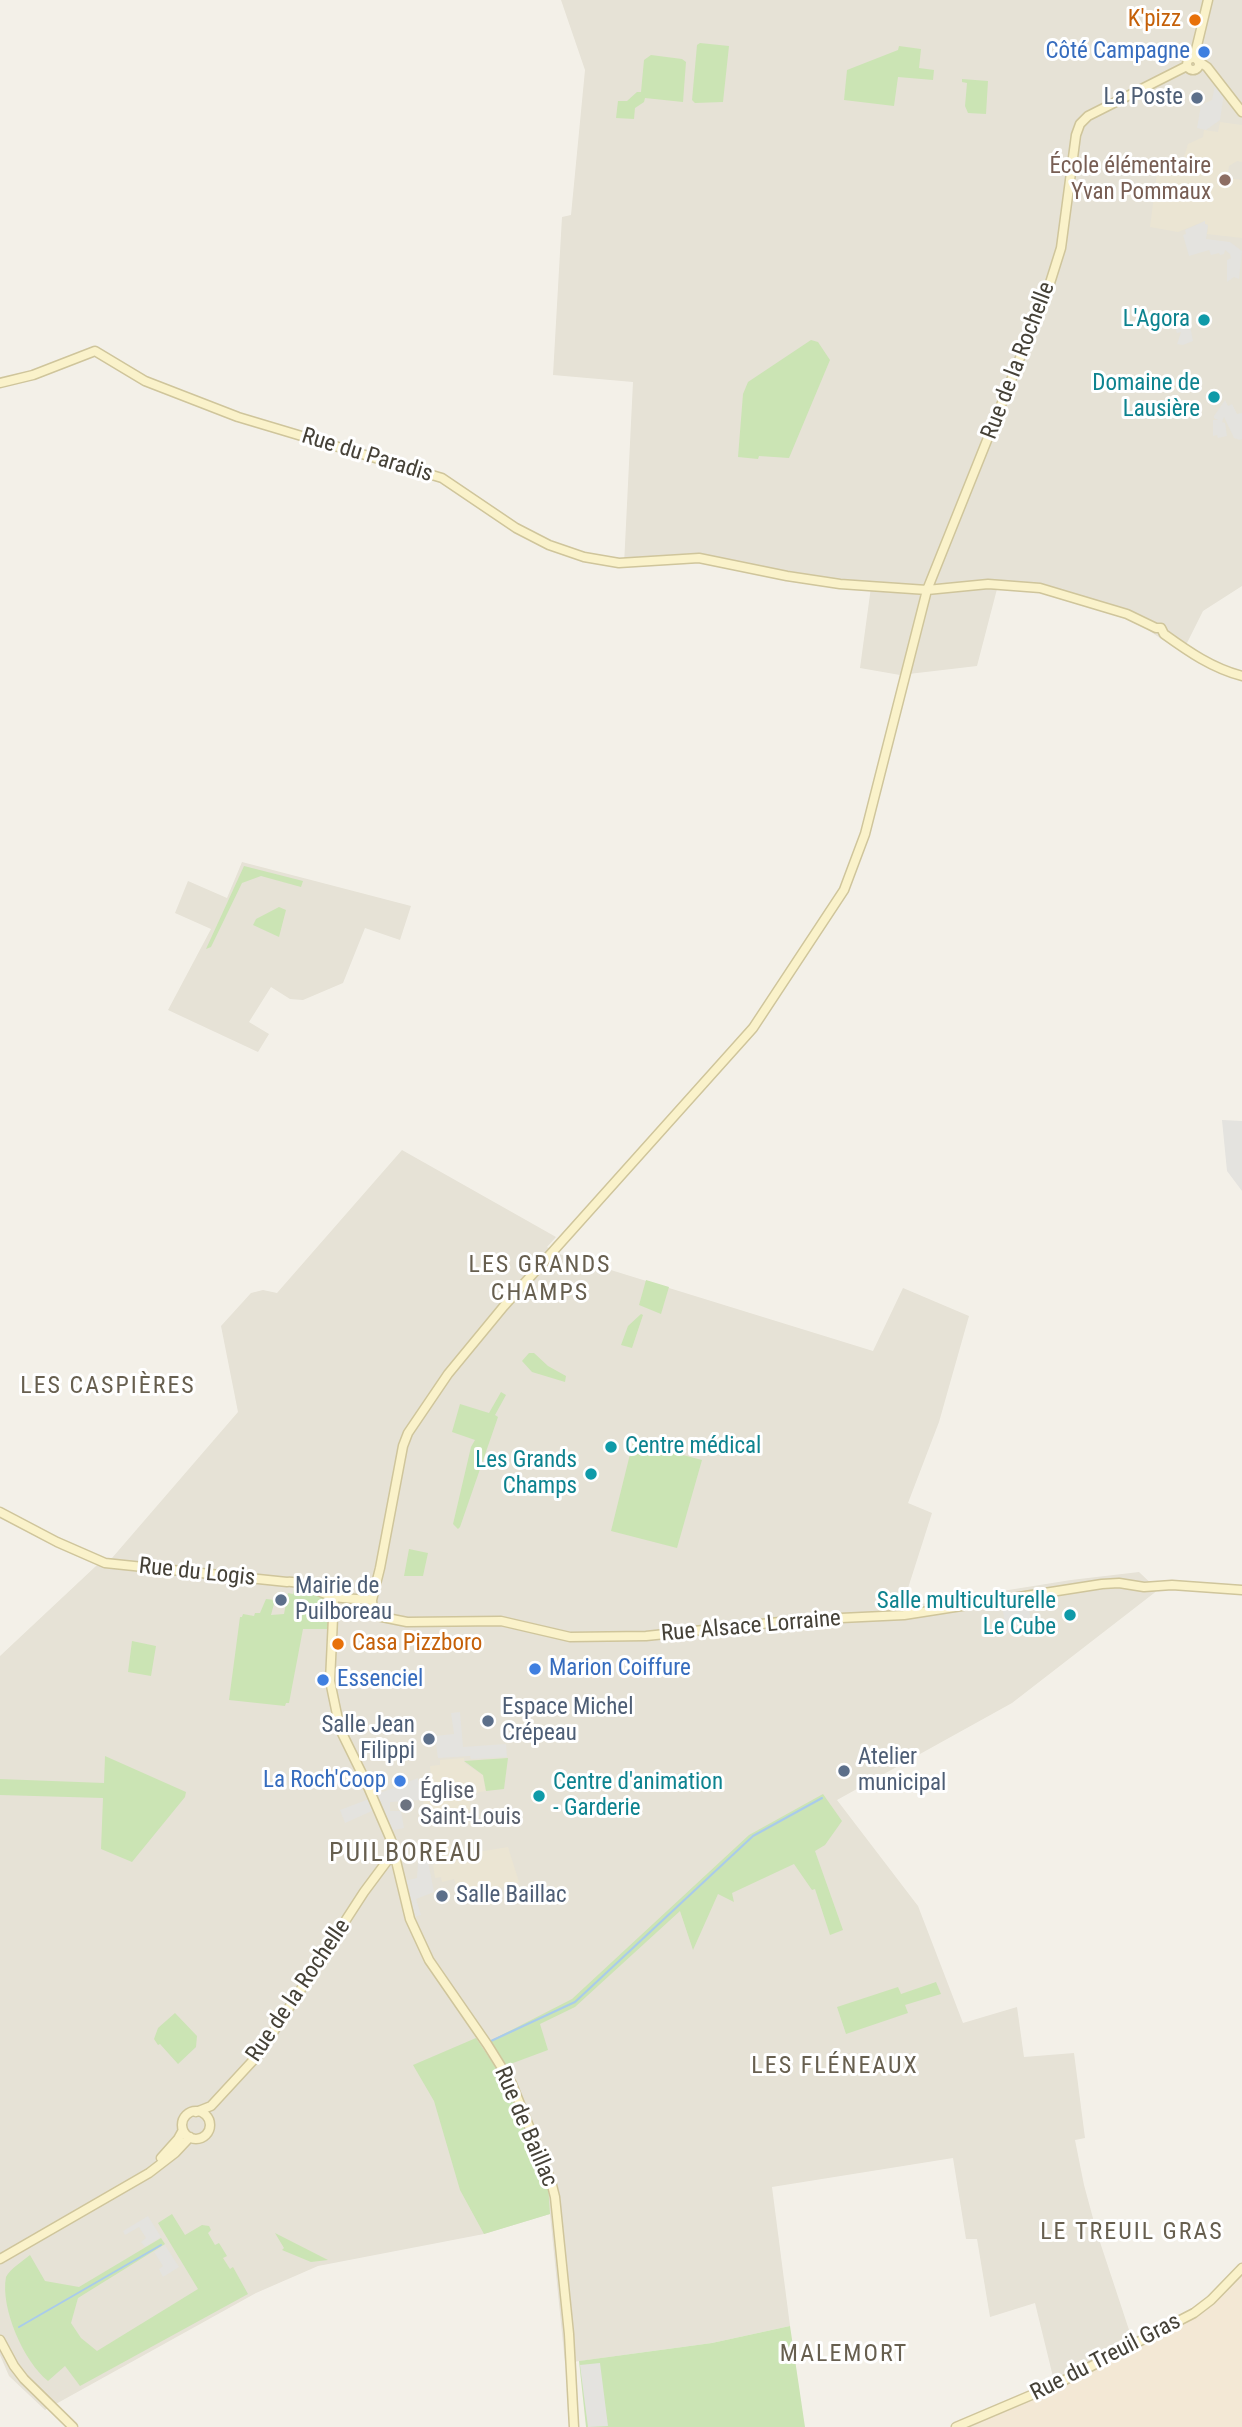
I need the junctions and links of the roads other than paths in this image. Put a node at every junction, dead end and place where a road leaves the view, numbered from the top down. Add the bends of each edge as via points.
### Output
1 (1209, 0) edge
2 (1194, 63) junction
3 (1242, 112) edge
4 (0, 383) edge
5 (927, 590) junction
6 (1242, 676) edge
7 (0, 1513) edge
8 (1242, 1590) edge
9 (334, 1597) junction
10 (372, 1600) junction
11 (393, 1853) junction
12 (380, 1871) junction
13 (398, 1874) junction
14 (211, 2106) junction
15 (196, 2112) junction
16 (208, 2119) junction
17 (183, 2130) junction
18 (190, 2137) junction
19 (149, 2173) junction
20 (18, 2251) junction
21 (0, 2259) edge
22 (0, 2266) edge
23 (1242, 2268) edge
24 (0, 2340) edge
25 (73, 2427) edge
26 (575, 2427) edge
27 (956, 2427) edge

1 - 2 street
2 - 3 street via 1204,64
2 - 5 street, Rue de la Rochelle via 1080,124 1061,248 1050,283
4 - 5 street, Rue du Paradis via 95,351 145,381 238,417 442,478 516,528 584,557 619,563 699,558 828,582
5 - 6 street, Rue du Paradis via 988,584 1040,588 1161,628 1196,658
5 - 10 street, Rue de la Rochelle via 865,834 844,890 753,1028 503,1306 408,1433
7 - 9 street, Rue du Logis via 99,1561 298,1582
8 - 10 street, Rue Alsace Lorraine via 1102,1584 904,1615 799,1620 646,1636 570,1637 502,1621 382,1618 373,1612
9 - 10 street, Rue du Logis
9 - 11 street, Rue de Baillac via 330,1681 340,1729
11 - 12 street, Rue de la Rochelle
11 - 13 street, Rue de Baillac
12 - 13 street
12 - 14 street, Rue de la Rochelle via 259,2054
13 - 26 street, Rue de Baillac via 410,1919 429,1960 512,2084 551,2182
14 - 15 street, Rue de la Rochelle
14 - 16 street, Rue de la Rochelle
15 - 16 street
15 - 17 street via 185,2118
16 - 18 street via 205,2135
17 - 18 street
17 - 19 street
18 - 19 street
19 - 20 street
20 - 21 street
20 - 22 street
23 - 27 street, Rue du Treuil Gras via 1194,2313 1044,2391
24 - 25 street via 14,2366

